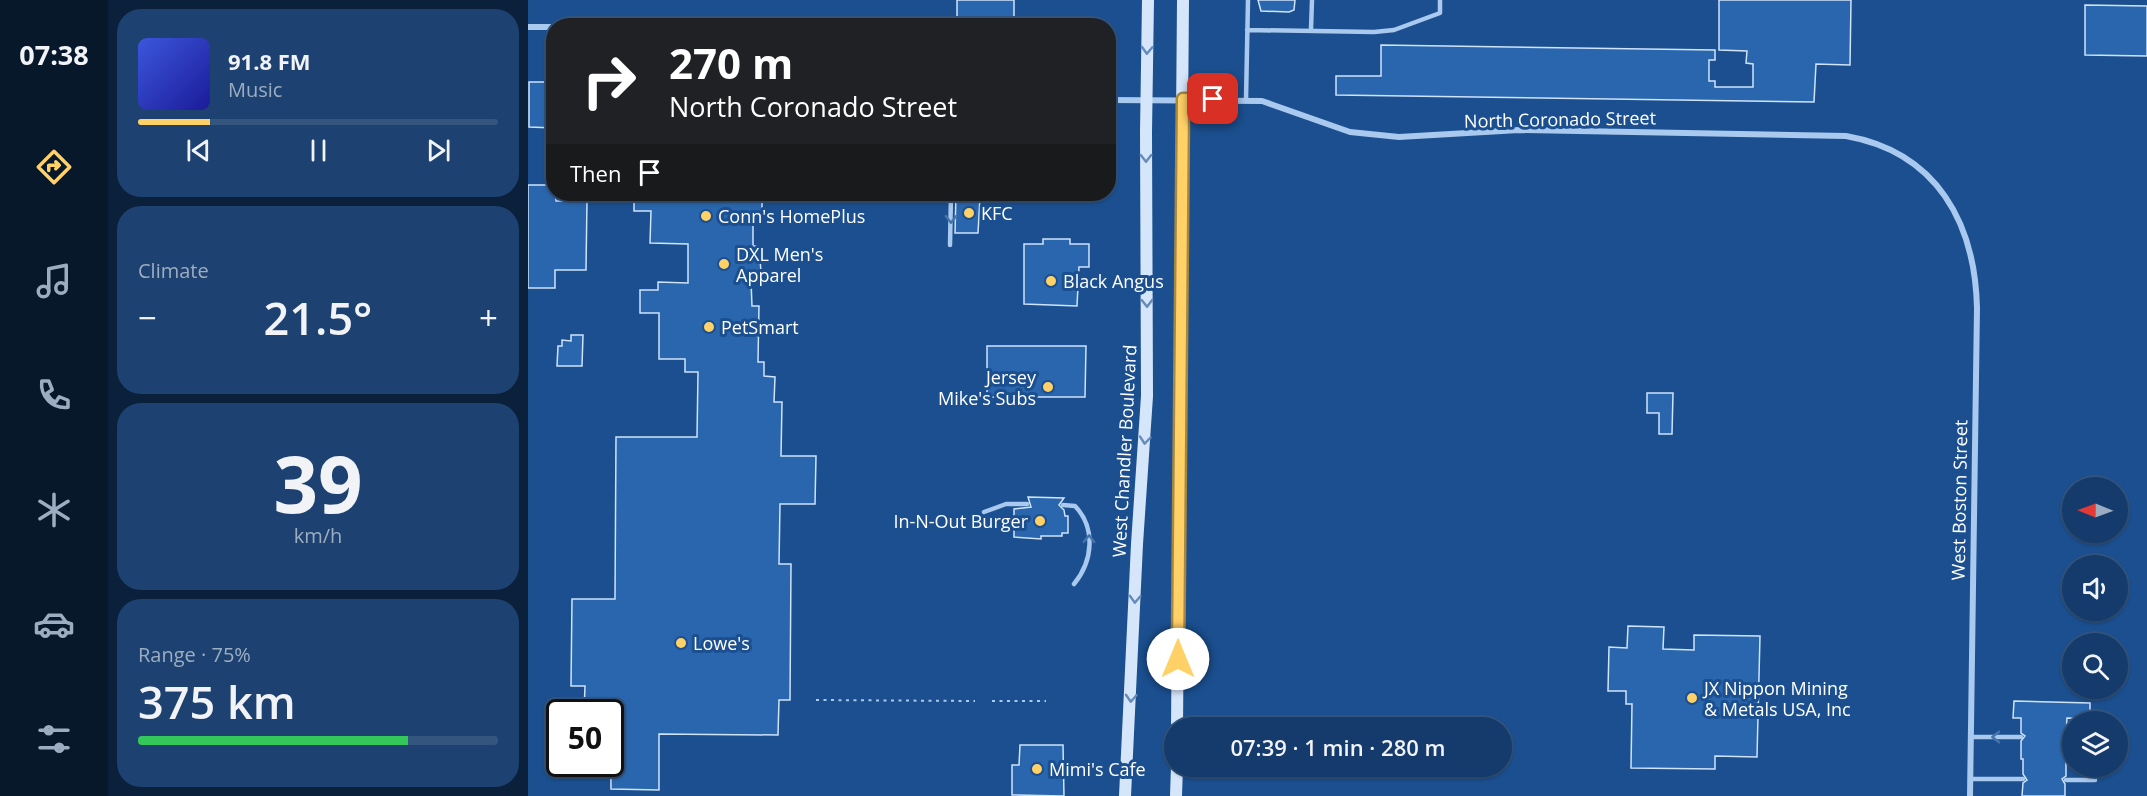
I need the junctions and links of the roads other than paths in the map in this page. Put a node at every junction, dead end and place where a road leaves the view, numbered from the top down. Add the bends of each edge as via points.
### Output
1 (1148, 0) edge
2 (1183, 0) edge
3 (1248, 0) edge
4 (1312, 0) edge
5 (1440, 0) edge
6 (528, 27) edge
7 (546, 27) edge
8 (1311, 29) junction
9 (1247, 30) junction
10 (1146, 99) junction
11 (1183, 99) junction
12 (1116, 100) edge
13 (1245, 100) junction
14 (951, 201) edge
15 (1955, 209) joint
16 (950, 245) dead end
17 (1027, 504) dead end
18 (1063, 505) dead end
19 (984, 512) dead end
20 (1074, 584) dead end
21 (1177, 717) edge
22 (1971, 737) junction
23 (2021, 737) dead end
24 (1177, 777) edge
25 (1970, 779) junction
26 (2023, 779) dead end
27 (2066, 780) dead end
28 (2095, 780) dead end
29 (1125, 796) edge
30 (1176, 796) edge
31 (1970, 796) edge

1 -> 10 main road, West Chandler Boulevard
2 - 11 main road
3 - 9 lane
4 - 8 lane
5 - 8 lane via 1440,13 1394,30
6 - 7 street
8 - 9 lane
9 - 13 lane
10 - 11 street, North Coronado Street
10 - 12 street, North Coronado Street
10 -> 29 main road, West Chandler Boulevard via 1147,396
11 - 13 street, North Coronado Street
11 - 21 main road
13 - 15 street, North Coronado Street via 1262,101 1368,135 1436,136 1519,130 1846,136 1880,146 1909,162 1939,188
14 -> 16 lane
15 - 22 street, West Boston Street via 1972,251 1977,295
17 - 19 lane via 1006,504
20 -> 18 lane via 1087,561 1089,527 1086,517 1075,506
23 -> 22 lane
22 - 25 street, West Boston Street
24 - 30 main road
25 - 26 lane
25 - 31 street, West Boston Street
27 - 28 lane

